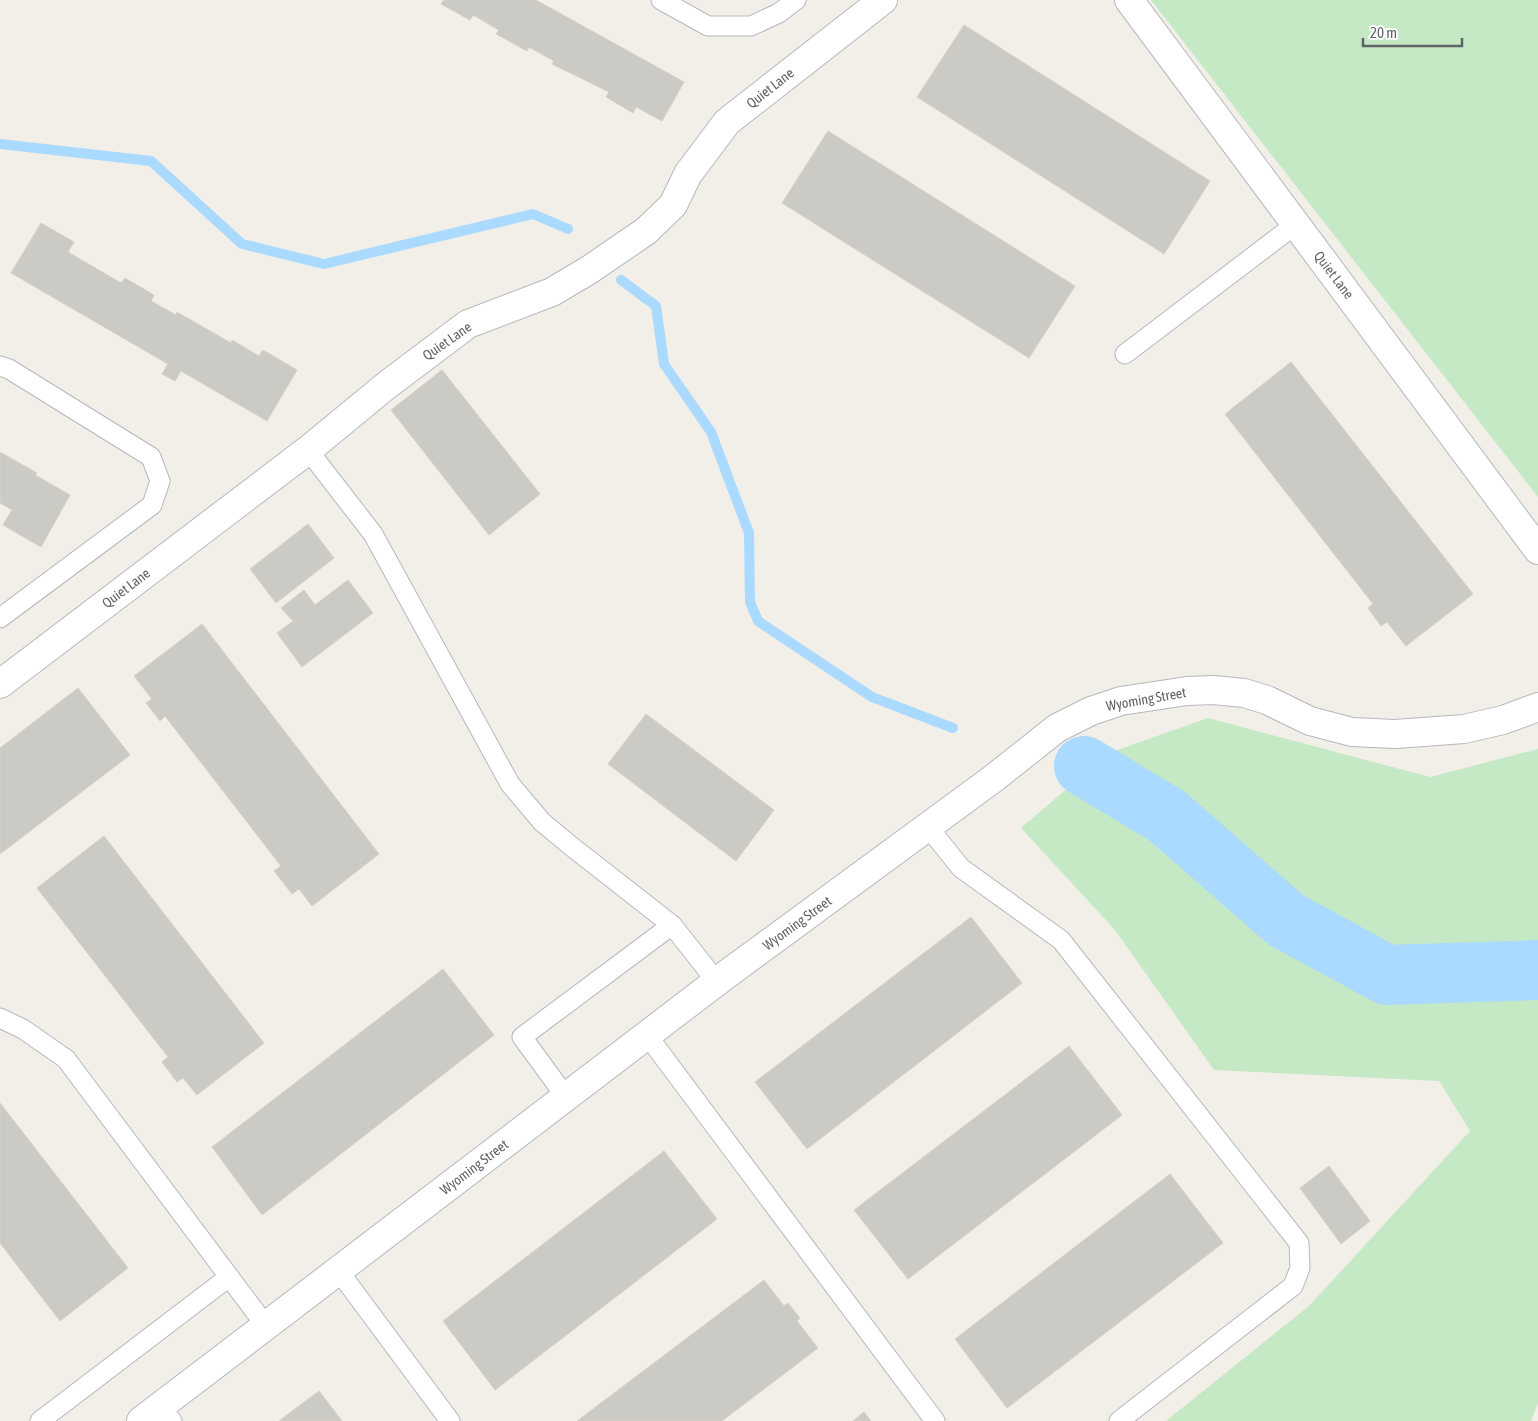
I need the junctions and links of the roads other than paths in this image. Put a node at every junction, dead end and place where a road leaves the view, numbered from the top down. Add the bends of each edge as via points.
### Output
1 (662, 0) edge
2 (796, 0) edge
3 (883, 0) edge
4 (1129, 0) edge
5 (1296, 224) junction
6 (1124, 354) dead end
7 (0, 366) edge
8 (308, 450) junction
9 (1538, 550) edge
10 (0, 618) edge
11 (0, 684) edge
12 (1538, 708) edge
13 (928, 827) junction
14 (672, 925) junction
15 (717, 982) junction
16 (0, 1018) edge
17 (647, 1035) junction
18 (566, 1097) junction
19 (338, 1270) junction
20 (229, 1277) junction
21 (266, 1326) junction
22 (158, 1416) edge
23 (40, 1421) edge
24 (450, 1421) edge
25 (935, 1421) edge
26 (1118, 1421) edge

1 - 2 lane via 708,26 751,26 779,13
3 - 8 street, Quiet Lane via 726,122 688,174 673,205 646,232 552,292 468,324
4 - 5 street, Quiet Lane
5 - 6 lane
5 - 9 street, Quiet Lane
7 - 10 lane via 151,457 160,481 152,505
8 - 11 street, Quiet Lane
8 - 14 lane via 373,534 510,784 542,822
12 - 13 street, Wyoming Street via 1464,729 1395,734 1352,732 1310,721 1267,700 1244,693 1187,691 1121,701 1091,710 1057,728
13 - 15 street, Wyoming Street
13 - 26 lane via 961,868 1061,940 1299,1243 1300,1268 1293,1286
14 - 15 lane
14 - 18 lane via 522,1037
15 - 17 street, Wyoming Street
16 - 20 lane via 23,1029 66,1059
17 - 18 street, Wyoming Street
17 - 25 lane
18 - 19 street, Wyoming Street
19 - 21 street, Wyoming Street
19 - 24 lane
20 - 21 lane
20 - 23 lane
21 - 22 street, Wyoming Street

